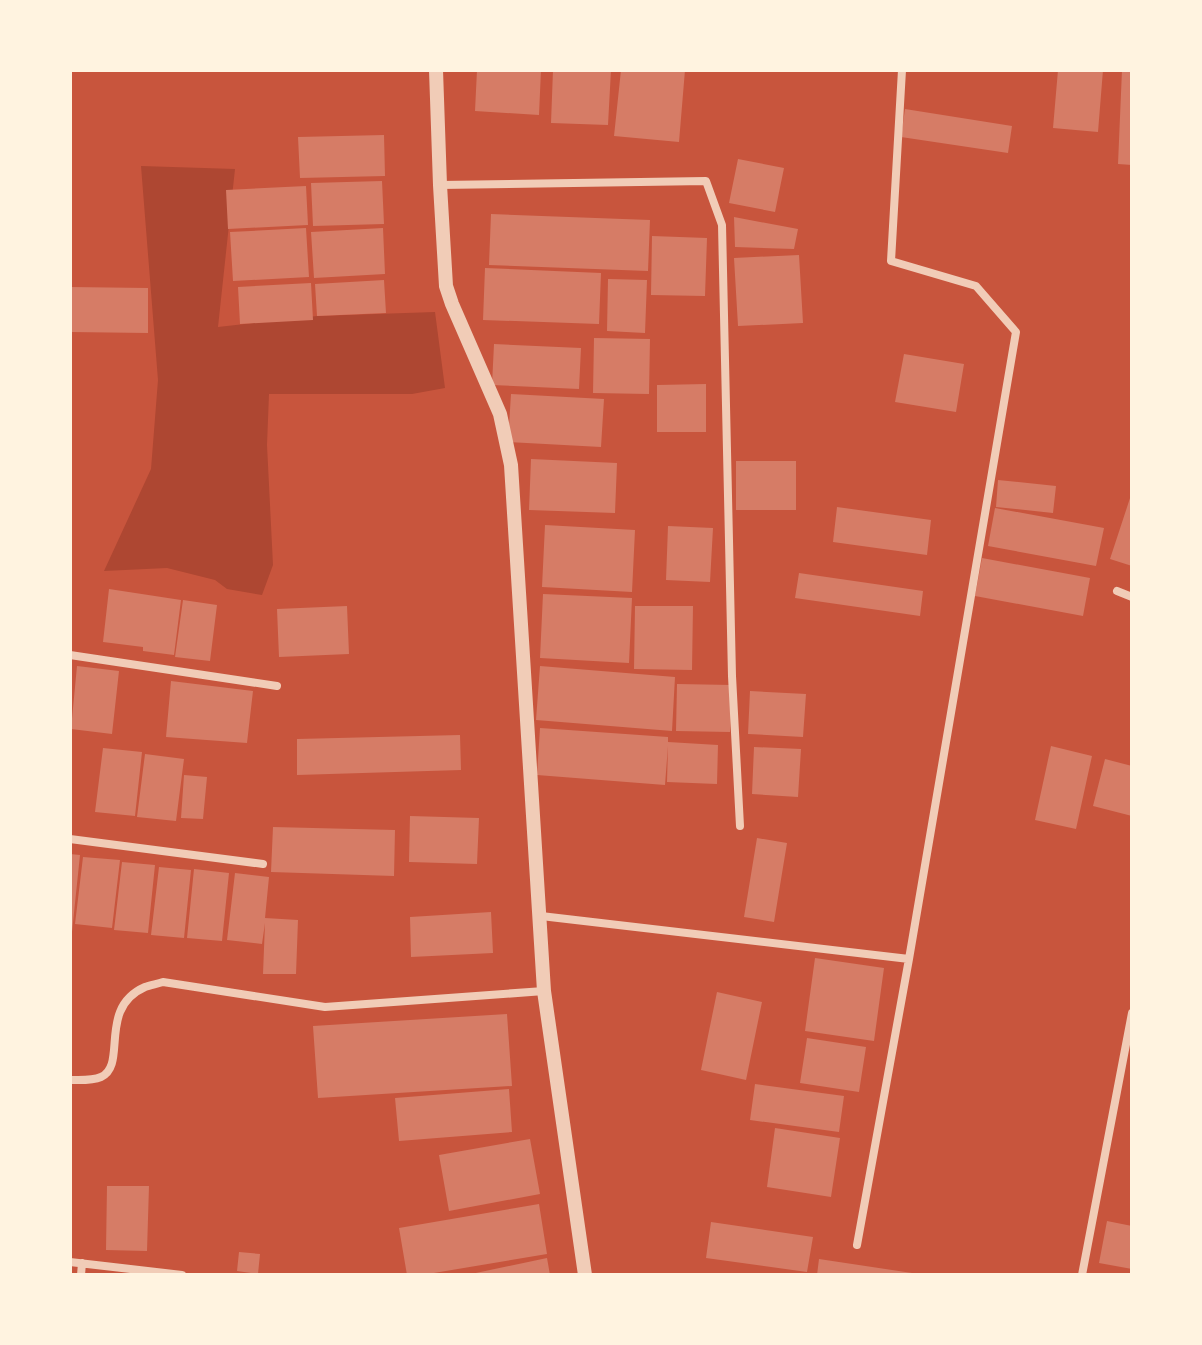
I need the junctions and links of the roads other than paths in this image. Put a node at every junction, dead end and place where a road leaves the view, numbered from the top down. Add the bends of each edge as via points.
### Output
1 (436, 70) edge
2 (902, 70) edge
3 (440, 185) junction
4 (1117, 591) dead end
5 (1132, 597) edge
6 (70, 655) edge
7 (277, 686) dead end
8 (740, 826) dead end
9 (70, 839) edge
10 (263, 864) dead end
11 (541, 916) junction
12 (909, 959) junction
13 (544, 991) junction
14 (1132, 1013) edge
15 (70, 1080) edge
16 (857, 1245) dead end
17 (70, 1262) edge
18 (82, 1263) junction
19 (81, 1275) edge
20 (182, 1275) edge
21 (585, 1275) edge
22 (1082, 1275) edge

1 - 3 street
2 - 12 street via 891,261 976,286 1016,332
3 - 8 street via 706,181 722,225
3 - 11 street via 446,286 500,414 511,465
4 - 5 street
6 - 7 street
9 - 10 street
11 - 12 street
11 - 13 street
12 - 16 street
13 - 15 street via 325,1007 163,982 144,988 122,1008 109,1071 90,1080
13 - 21 street
14 - 22 street
17 - 18 street
18 - 19 street
18 - 20 street

